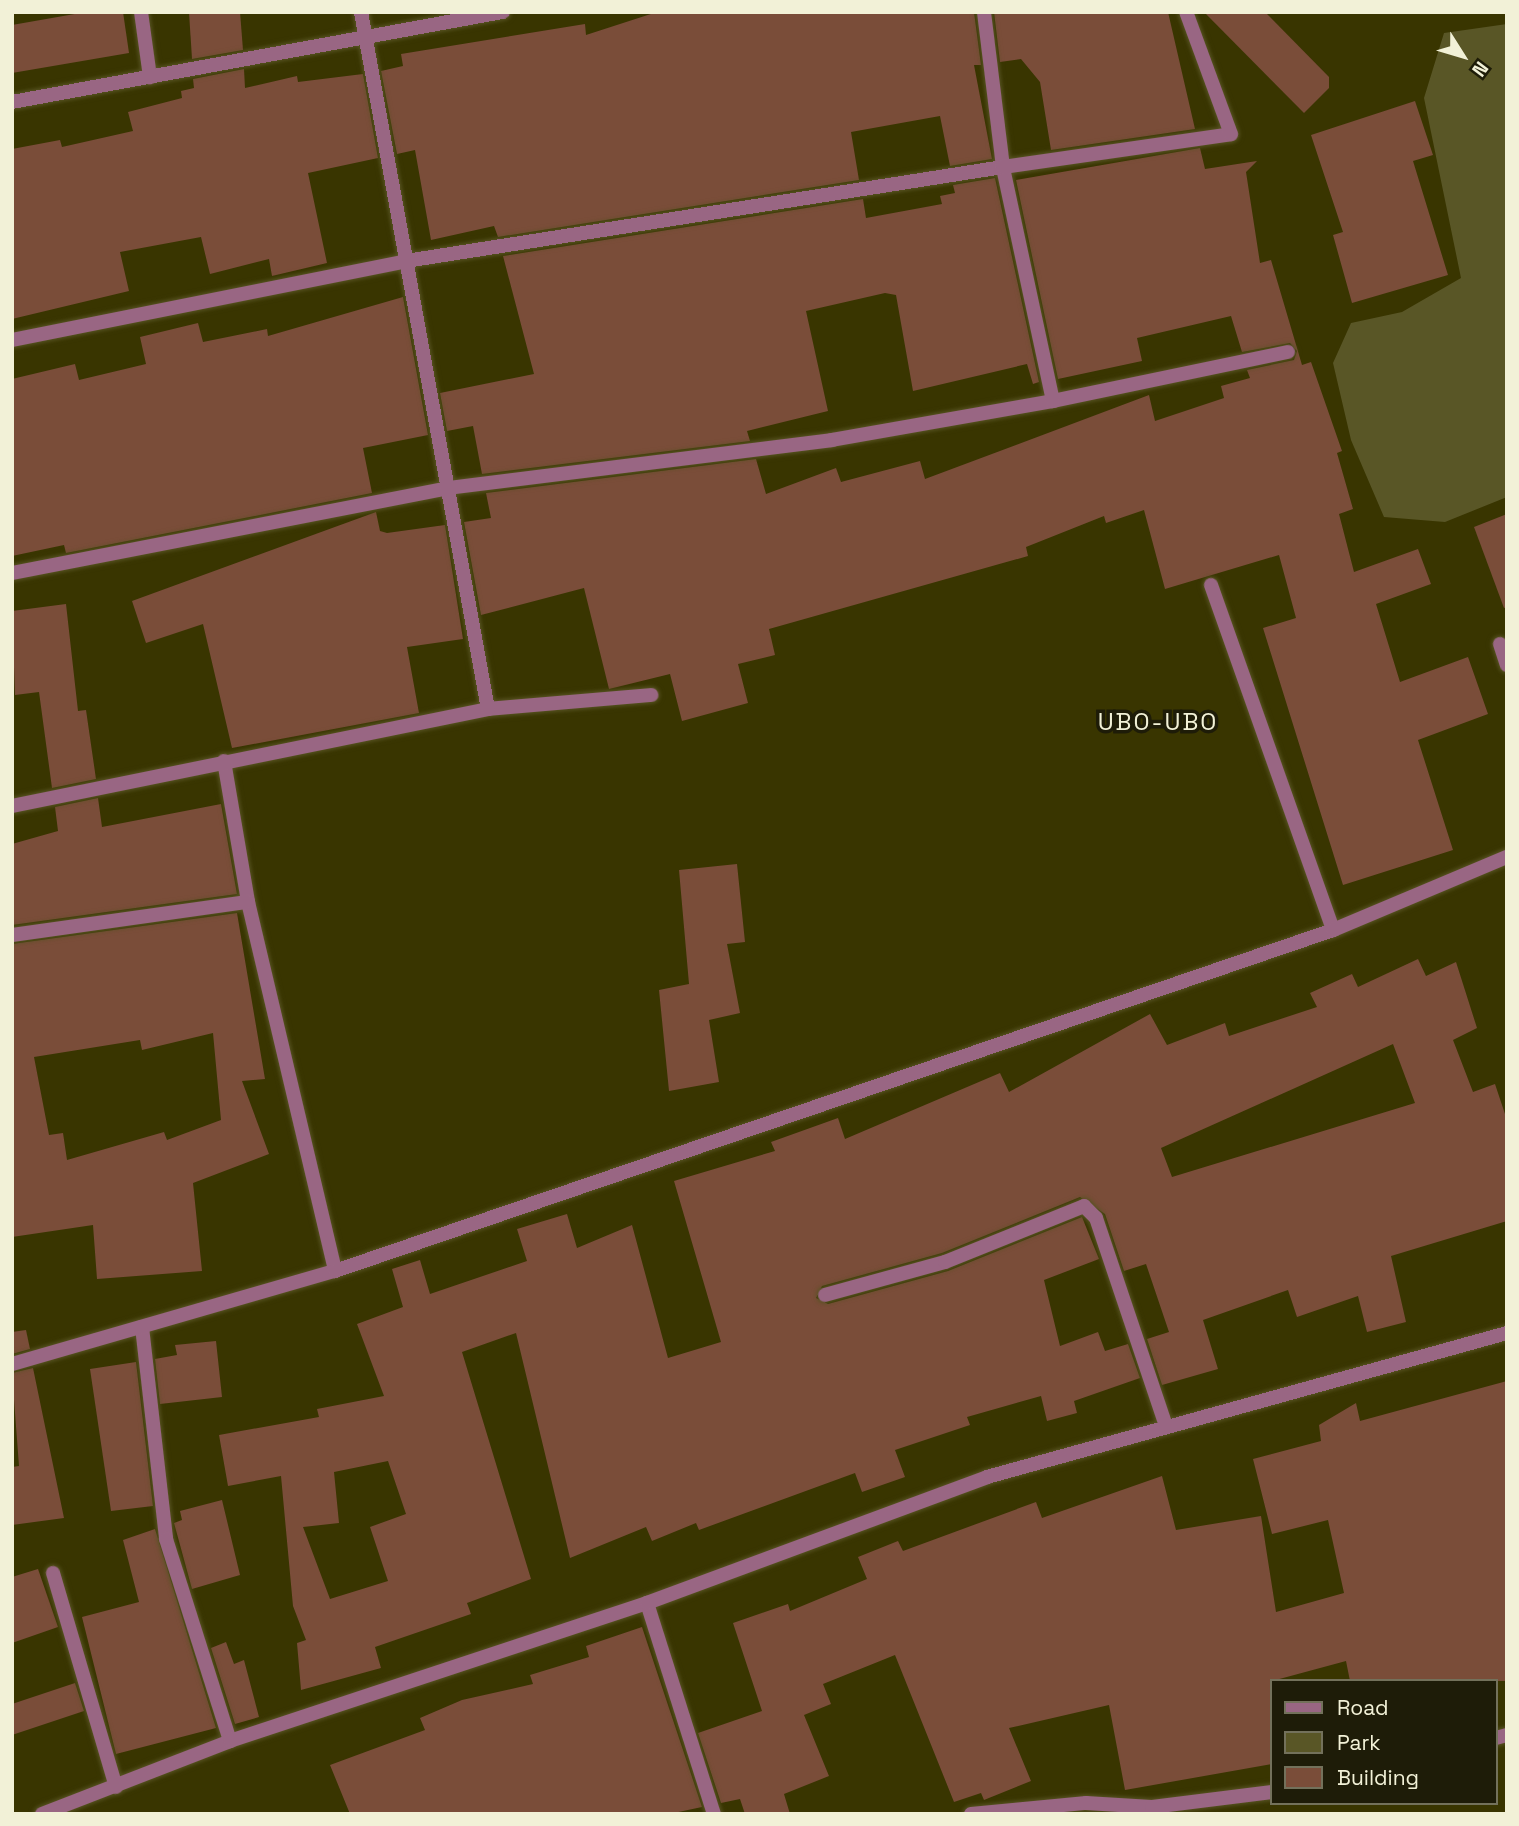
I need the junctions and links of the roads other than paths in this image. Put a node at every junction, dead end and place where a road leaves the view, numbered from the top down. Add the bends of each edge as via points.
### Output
1 (141, 12) edge
2 (362, 12) edge
3 (503, 12) edge
4 (984, 12) edge
5 (1186, 12) edge
6 (364, 38) junction
7 (149, 77) junction
8 (12, 102) edge
9 (1003, 167) junction
10 (406, 261) junction
11 (12, 340) edge
12 (1287, 352) dead end
13 (1053, 401) junction
14 (448, 488) junction
15 (12, 573) edge
16 (1210, 585) dead end
17 (1500, 644) dead end
18 (1507, 665) edge
19 (651, 695) dead end
20 (488, 709) junction
21 (224, 761) junction
22 (12, 806) edge
23 (1507, 857) edge
24 (247, 902) junction
25 (1333, 930) junction
26 (12, 935) edge
27 (335, 1271) junction
28 (825, 1295) dead end
29 (142, 1326) junction
30 (1507, 1333) edge
31 (12, 1364) edge
32 (1166, 1426) junction
33 (53, 1573) dead end
34 (647, 1603) junction
35 (230, 1741) junction
36 (116, 1787) junction
37 (1270, 1792) edge
38 (42, 1814) edge
39 (713, 1814) edge
40 (971, 1814) edge

1 - 7 street
2 - 6 street
3 - 6 street
4 - 9 street
5 - 9 street via 1231,135
6 - 7 street
6 - 10 street
7 - 8 street
9 - 10 street
9 - 13 street
10 - 11 street
10 - 14 street
12 - 13 street
13 - 14 street via 832,440
14 - 15 street
14 - 20 street
16 - 25 street
17 - 18 street
19 - 20 street
20 - 21 street
21 - 22 street
21 - 24 street
23 - 25 street
24 - 26 street
24 - 27 street
25 - 27 street
27 - 29 street
28 - 32 street via 945,1262 1084,1206 1096,1218
29 - 31 street
29 - 35 street via 166,1539
30 - 32 street
32 - 34 street via 987,1477
33 - 36 street
34 - 35 street
34 - 39 street
35 - 36 street
36 - 38 street
37 - 40 street via 1177,1806 1086,1803

